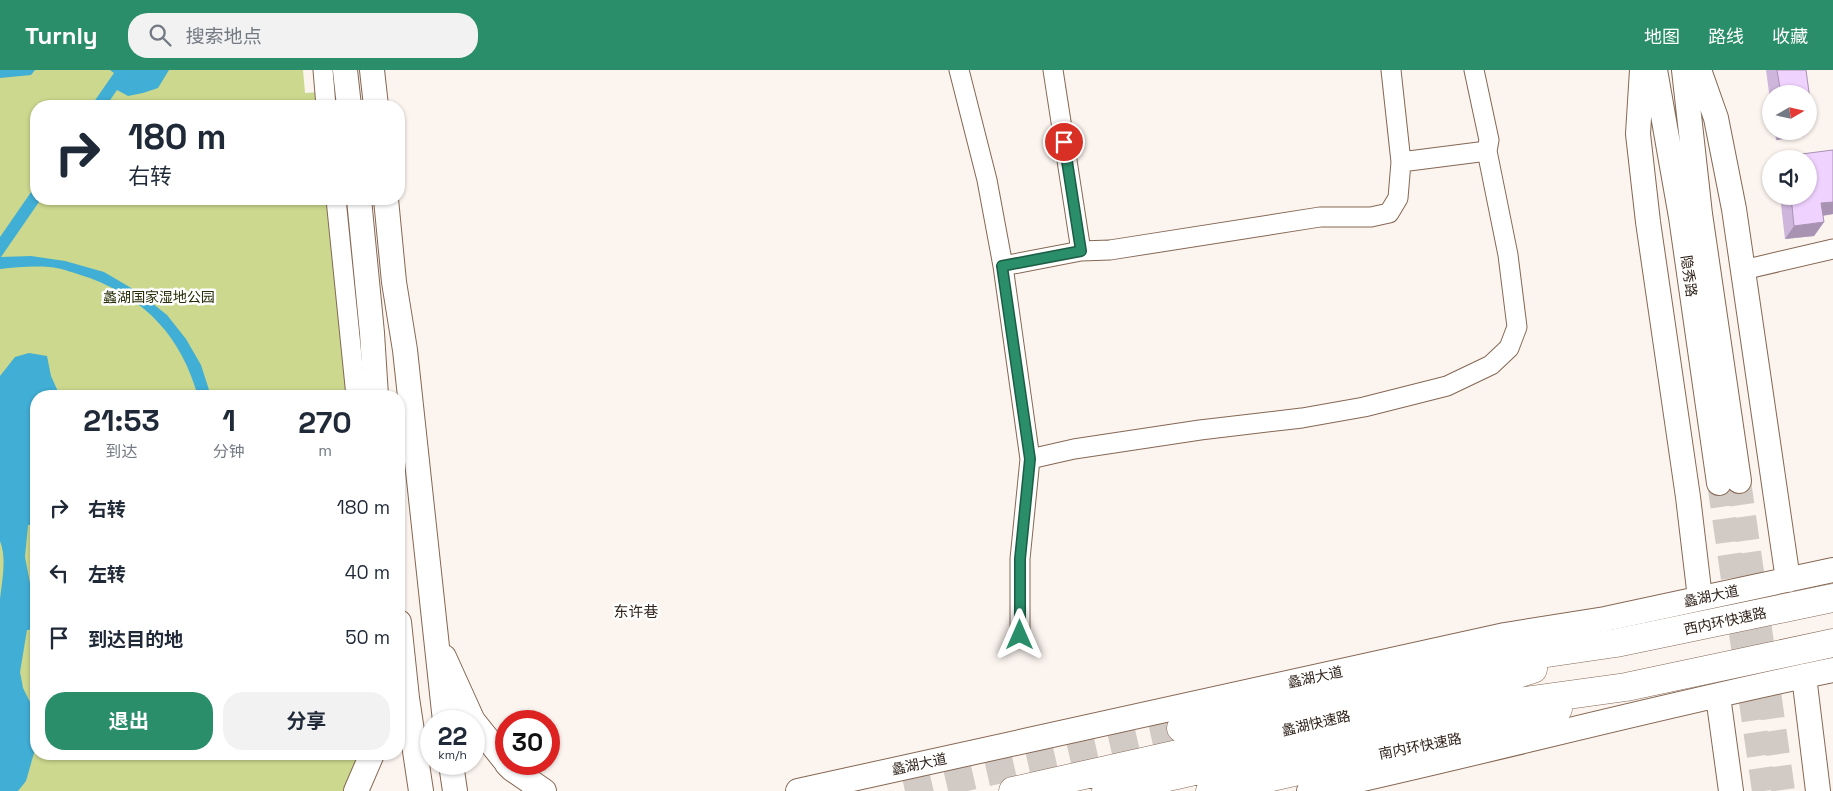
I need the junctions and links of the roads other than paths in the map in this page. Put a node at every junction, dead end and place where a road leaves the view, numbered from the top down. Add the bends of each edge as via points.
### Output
1 (322, 70) edge
2 (346, 70) edge
3 (372, 70) edge
4 (959, 70) edge
5 (1053, 70) edge
6 (1391, 70) edge
7 (1474, 70) edge
8 (1642, 70) edge
9 (1654, 70) edge
10 (1684, 70) edge
11 (1699, 70) edge
12 (325, 100) edge
13 (348, 100) edge
14 (375, 100) edge
15 (1487, 151) junction
16 (1401, 162) junction
17 (337, 205) edge
18 (360, 205) edge
19 (387, 205) edge
20 (1833, 250) edge
21 (1081, 251) junction
22 (1002, 266) junction
23 (1743, 270) junction
24 (355, 390) edge
25 (376, 390) edge
26 (1030, 459) junction
27 (1833, 570) edge
28 (1788, 580) junction
29 (1700, 598) junction
30 (1833, 598) edge
31 (1020, 635) dead end
32 (435, 637) junction
33 (1616, 643) junction
34 (1833, 643) edge
35 (1833, 670) edge
36 (1804, 676) junction
37 (1626, 687) junction
38 (1718, 696) junction
39 (405, 699) edge
40 (444, 710) edge
41 (468, 710) edge
42 (1181, 728) tunnel mouth
43 (485, 736) edge
44 (495, 749) edge
45 (369, 760) edge
46 (452, 775) edge
47 (521, 775) edge
48 (356, 791) edge
49 (421, 791) edge
50 (454, 791) edge
51 (544, 791) edge
52 (798, 791) edge
53 (1013, 791) edge
54 (1106, 791) edge
55 (1210, 791) edge
56 (1309, 791) edge
57 (1731, 791) edge
58 (1818, 791) edge

1 - 12 street
2 - 13 main road
3 - 14 main road
4 - 22 street via 987,180
5 - 21 street
6 - 16 street
7 - 15 street via 1489,140
8 - 29 main road via 1638,134
9 - 10 main road, 隐秀路 via 1729,482
11 - 23 main road via 1716,118
15 - 16 street
15 - 26 street via 1508,255 1517,327 1510,348 1491,365 1447,386 1364,407 1074,449
16 - 21 street via 1398,198 1389,213 1371,217 1320,217 1110,250
17 - 24 street
18 - 25 main road
19 - 32 main road
20 - 23 street
21 - 22 street
22 - 26 street
23 - 28 main road
26 - 31 street via 1020,559
27 - 28 main road, 蠡湖大道
28 - 29 main road, 蠡湖大道
29 - 52 main road, 蠡湖大道 via 1605,619 1505,635
30 - 33 highway, 西内环快速路
32 - 40 main road
32 - 41 main road
33 - 42 highway via 1472,664
33 - 53 highway, 蠡湖快速路 via 1476,687
34 - 37 highway
35 - 36 main road
36 - 38 main road
36 - 58 main road
37 - 54 highway, 蠡湖快速路 via 1474,708
37 - 55 highway, 南内环快速路 via 1480,735 1410,746
38 - 56 main road
38 - 57 main road
39 - 49 main road
43 - 44 main road
45 - 48 main road
46 - 50 main road
47 - 51 main road

